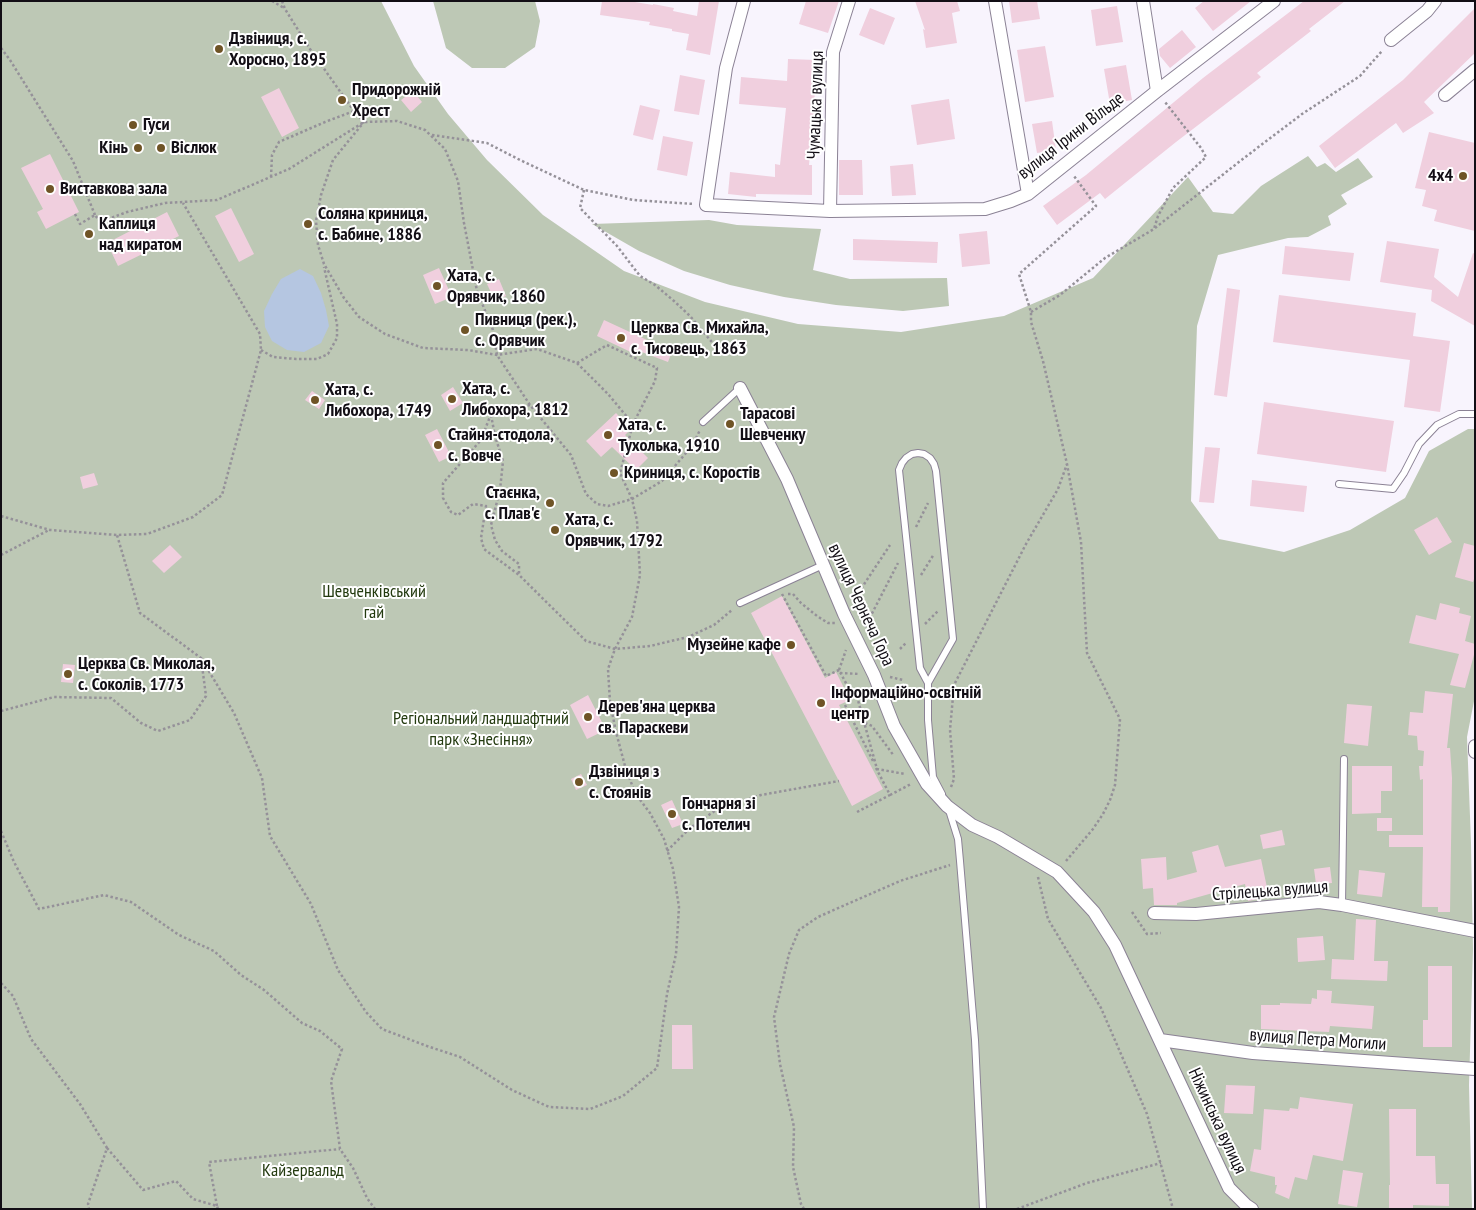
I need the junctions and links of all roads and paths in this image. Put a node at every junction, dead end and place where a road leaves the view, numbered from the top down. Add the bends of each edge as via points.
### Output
1 (272, 1) edge
2 (282, 1) edge
3 (744, 1) edge
4 (849, 1) edge
5 (995, 1) edge
6 (1143, 1) edge
7 (1274, 1) edge
8 (1435, 1) edge
9 (285, 9) junction
10 (1391, 40) joint
11 (1, 48) edge
12 (1475, 70) edge
13 (1157, 91) junction
14 (1445, 95) dead end
15 (354, 112) junction
16 (364, 122) junction
17 (430, 135) junction
18 (1065, 165) junction
19 (271, 177) junction
20 (584, 190) junction
21 (1028, 194) junction
22 (183, 203) junction
23 (706, 205) junction
24 (830, 211) junction
25 (75, 214) dead end
26 (95, 215) junction
27 (1154, 229) junction
28 (324, 264) junction
29 (1031, 312) junction
30 (716, 347) dead end
31 (261, 350) junction
32 (498, 355) junction
33 (577, 363) junction
34 (740, 388) joint
35 (530, 405) junction
36 (491, 414) junction
37 (1475, 414) edge
38 (703, 422) joint
39 (633, 424) junction
40 (1067, 464) junction
41 (1339, 484) dead end
42 (632, 499) junction
43 (1, 516) edge
44 (50, 530) junction
45 (116, 535) junction
46 (943, 540) junction
47 (890, 545) dead end
48 (1, 555) edge
49 (823, 566) junction
50 (519, 575) junction
51 (912, 588) junction
52 (782, 593) junction
53 (774, 597) dead end
54 (949, 600) junction
55 (740, 603) joint
56 (846, 619) junction
57 (916, 633) junction
58 (615, 649) junction
59 (201, 658) junction
60 (928, 683) junction
61 (866, 687) dead end
62 (856, 693) junction
63 (845, 705) dead end
64 (1, 711) edge
65 (861, 713) junction
66 (852, 718) junction
67 (1475, 746) edge
68 (1475, 752) edge
69 (1344, 759) dead end
70 (877, 769) junction
71 (924, 778) junction
72 (839, 781) dead end
73 (951, 787) dead end
74 (890, 795) junction
75 (947, 806) junction
76 (857, 812) dead end
77 (1, 832) edge
78 (667, 851) junction
79 (1033, 857) junction
80 (960, 861) junction
81 (1057, 872) junction
82 (1342, 905) junction
83 (1132, 912) dead end
84 (1154, 913) dead end
85 (1475, 931) edge
86 (1161, 934) dead end
87 (1, 983) edge
88 (1160, 1040) junction
89 (1475, 1069) edge
90 (107, 1148) junction
91 (340, 1149) junction
92 (1161, 1163) junction
93 (217, 1208) edge
94 (89, 1209) edge
95 (376, 1209) edge
96 (804, 1209) edge
97 (983, 1209) edge
98 (1017, 1209) edge
99 (1173, 1209) edge
100 (1252, 1209) edge

1 - 9 path
2 - 9 path
3 - 23 street via 726,68
4 - 24 street, Чумацька вулиця via 833,52
5 - 21 street
6 - 13 street
7 - 13 street, вулиця Ірини Вільде
8 - 10 street
9 - 15 path
10 - 27 path via 1360,76 1302,114
11 - 26 path via 73,162
12 - 14 street
13 - 18 street, вулиця Ірини Вільде
13 - 27 path via 1206,157 1173,188
15 - 16 path
15 - 19 path via 279,142 272,155
16 - 17 path via 397,121 425,130
16 - 19 path
16 - 28 path via 333,160 321,195 316,221 318,246
17 - 20 path via 487,143
17 - 32 path via 445,149 458,181 477,291 493,330
18 - 21 street, вулиця Ірини Вільде
18 - 29 path via 1096,206 1019,274
19 - 22 path via 217,200
20 - 23 path via 633,200
20 - 30 path via 580,208 617,246 640,276 674,301
21 - 24 street, вулиця Ірини Вільде via 985,208
22 - 26 path via 127,212 100,222
22 - 31 path via 260,334
23 - 24 street, вулиця Ірини Вільде
25 - 26 path via 80,224
27 - 29 path via 1105,258 1060,295
28 - 31 path via 337,324 337,338 328,354 317,359 296,359 273,357
28 - 32 path via 358,318 385,334 423,348
29 - 40 path
31 - 45 path via 222,495 184,521 147,534
32 - 33 path via 537,349
32 - 35 path
33 - 39 path
33 - 39 path via 607,345 657,368 655,381
34 - 38 lane
34 - 49 street, вулиця Чернеча Гора via 787,479
35 - 36 path
35 - 42 path via 571,455 586,494 596,504 608,506
36 - 50 path via 503,461 491,525 502,551 519,564
36 - 50 path via 481,440 444,483 443,498 451,512 458,515 473,504 486,506 481,538 484,549
37 - 41 lane via 1459,414 1437,426 1419,444 1393,488
38 - 42 path via 692,446 662,480
39 - 42 path via 620,473
40 - 73 path via 1058,489 954,685 950,730 954,779
40 - 81 path via 1081,542 1087,653 1120,719 1115,784 1110,800 1093,829
42 - 58 path via 637,521 640,575 632,617
43 - 44 path
44 - 45 path
44 - 48 path
45 - 59 path via 140,613
46 - 51 path
46 - 51 lane via 934,464 924,454 912,454 899,470
46 - 54 lane
47 - 56 path
49 - 55 lane
49 - 56 street, вулиця Чернеча Гора
50 - 58 path via 586,641
51 - 57 lane
52 - 53 path
52 - 56 path via 793,594 828,623
52 - 62 path via 826,676 839,670
54 - 57 path
54 - 60 lane via 953,639
55 - 58 path via 714,624 688,637 650,646
56 - 71 street, вулиця Чернеча Гора via 874,675 894,726
57 - 60 lane via 920,668
58 - 78 path via 608,669 616,732 635,794 650,813
59 - 64 path via 206,696 190,720 158,731 142,723 111,698 54,697
59 - 78 path via 234,713 262,778 270,836 311,904 338,970 366,1012 382,1029 460,1057 512,1090 549,1106 590,1109 623,1096 657,1068 676,954 679,906
60 - 75 lane via 933,777
61 - 62 path
62 - 65 path
63 - 66 path
65 - 66 path
65 - 70 path
66 - 70 path
67 - 68 street
69 - 82 lane
70 - 71 path
70 - 74 path
71 - 74 path
71 - 75 street, вулиця Чернеча Гора
72 - 78 path via 761,795 719,808 690,828
74 - 76 path
75 - 79 street, вулиця Чернеча Гора via 972,825
75 - 80 lane via 958,839
77 - 91 path via 39,909 104,895 131,902 179,935 214,951 302,1023 320,1031 342,1049 331,1081
79 - 81 street, вулиця Чернеча Гора
79 - 92 path via 1048,919 1101,1008 1147,1114
80 - 96 path via 891,885 818,917 799,930 788,954 774,1017 794,1128 794,1167
80 - 97 lane via 975,1040
81 - 88 street, вулиця Чернеча Гора via 1094,912 1115,945
82 - 84 street, Стрілецька вулиця via 1319,902 1196,914
82 - 85 street, Стрілецька вулиця
83 - 86 path via 1147,934
87 - 90 path via 13,996 31,1039 80,1104
88 - 89 street, вулиця Петра Могили via 1253,1053
88 - 100 street, Ніжинська вулиця via 1229,1188
90 - 93 path via 142,1190 176,1181 193,1199
90 - 94 path
91 - 93 path via 209,1162
91 - 95 path
92 - 98 path via 1087,1183
92 - 99 path

